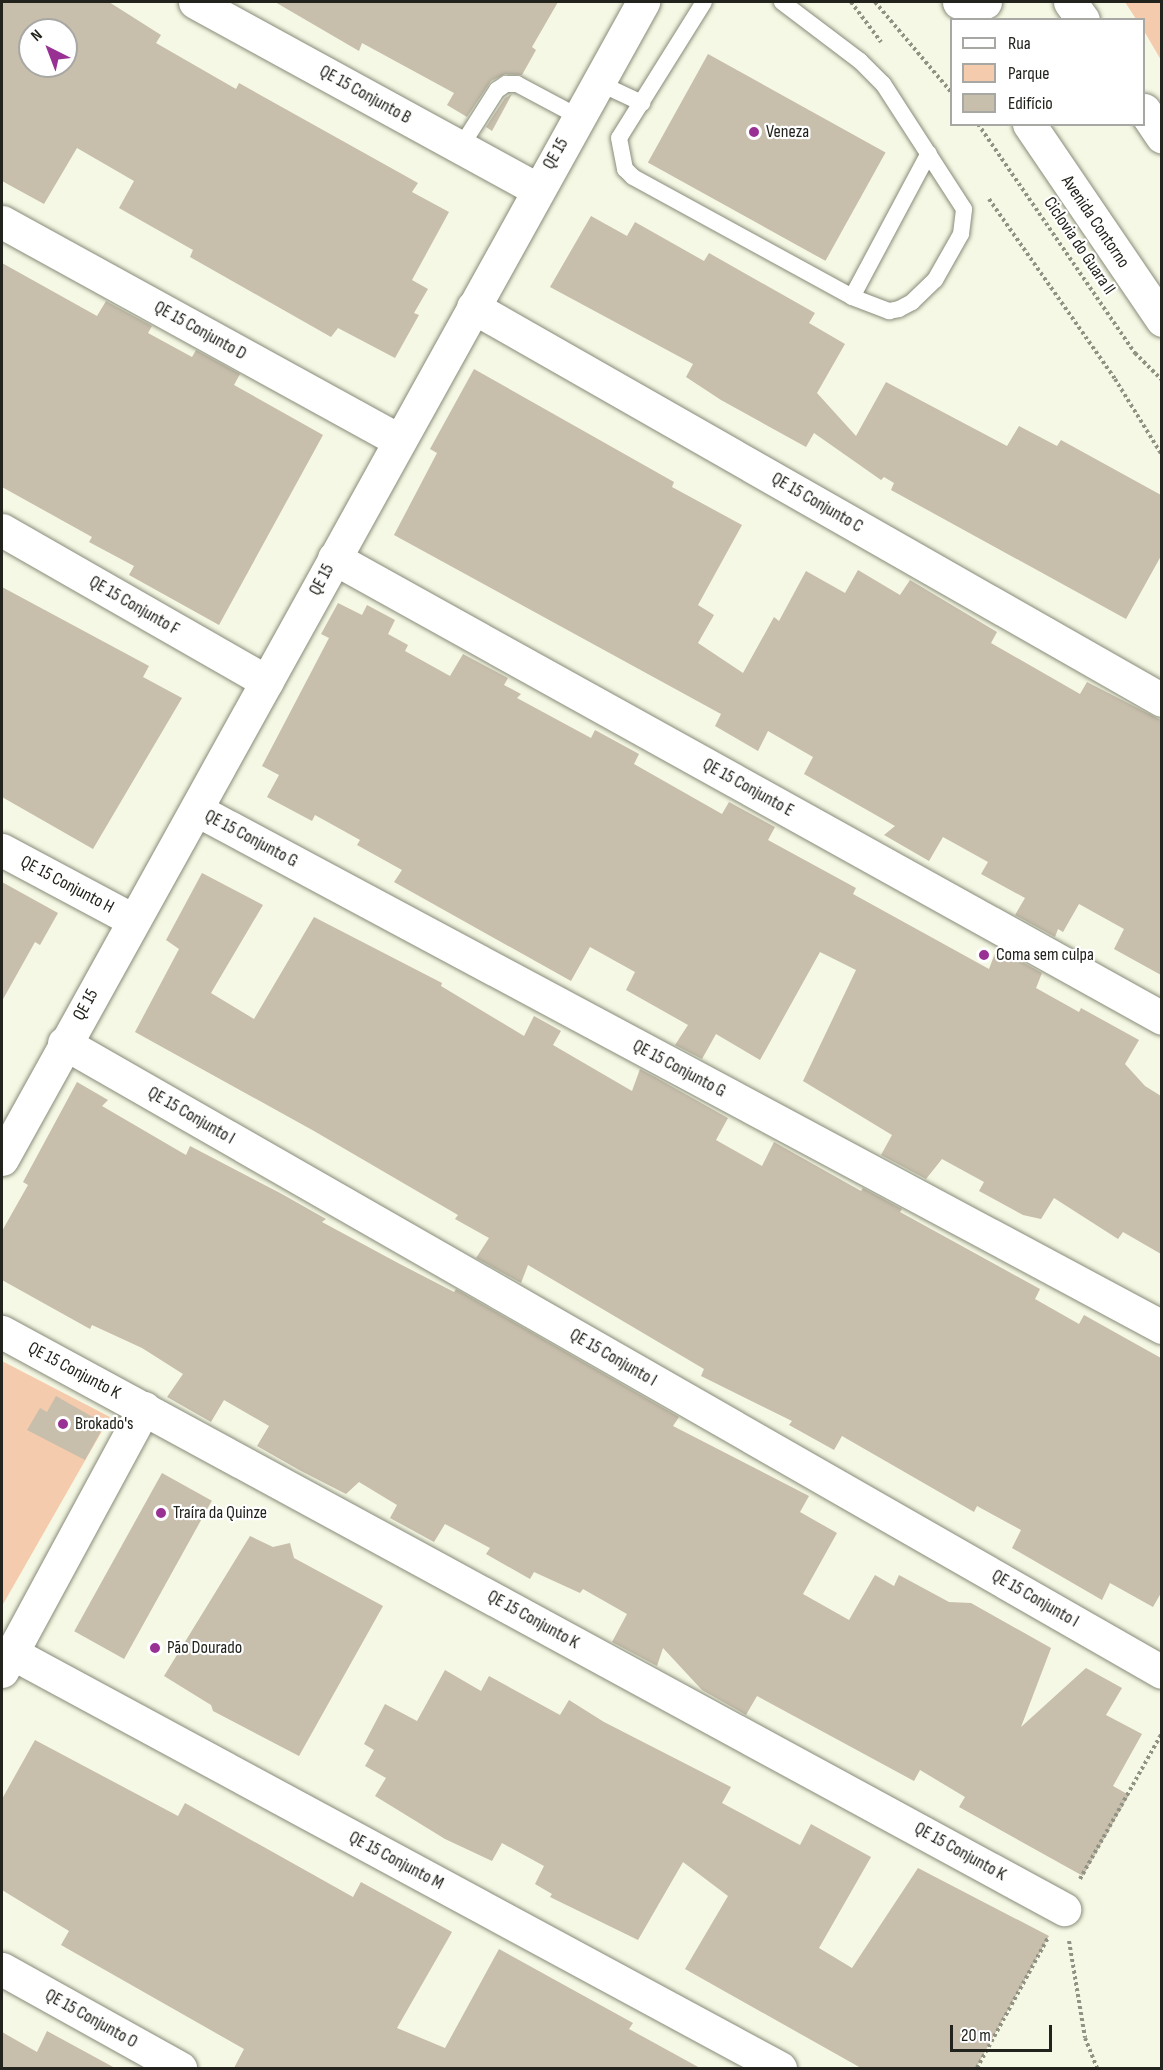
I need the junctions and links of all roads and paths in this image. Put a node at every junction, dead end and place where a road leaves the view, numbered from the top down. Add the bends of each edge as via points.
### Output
1 (195, 2) edge
2 (643, 2) edge
3 (704, 2) edge
4 (782, 2) edge
5 (851, 2) edge
6 (875, 2) edge
7 (946, 2) edge
8 (959, 2) edge
9 (985, 2) edge
10 (1070, 2) edge
11 (957, 18) edge
12 (1082, 18) edge
13 (884, 47) dead end
14 (597, 82) junction
15 (950, 92) edge
16 (642, 103) junction
17 (1145, 113) edge
18 (577, 116) junction
19 (979, 126) edge
20 (1030, 126) edge
21 (1161, 136) edge
22 (460, 148) junction
23 (929, 153) junction
24 (536, 189) junction
25 (986, 194) dead end
26 (2, 222) edge
27 (852, 297) junction
28 (473, 307) junction
29 (1161, 320) edge
30 (1161, 380) edge
31 (399, 440) junction
32 (1161, 454) edge
33 (2, 530) edge
34 (334, 558) junction
35 (267, 682) junction
36 (1161, 700) edge
37 (197, 810) junction
38 (2, 850) edge
39 (133, 920) junction
40 (1161, 1018) edge
41 (64, 1044) junction
42 (2, 1159) edge
43 (1161, 1327) edge
44 (2, 1332) edge
45 (144, 1408) junction
46 (7, 1662) edge
47 (1161, 1672) edge
48 (1064, 1909) joint
49 (2, 1969) edge
50 (180, 2068) edge
51 (780, 2068) edge
52 (1097, 2068) edge

1 - 22 street, QE 15 Conjunto B
2 - 14 street, QE 15
3 - 16 lane
4 - 23 lane via 860,61 883,84
5 - 13 path
6 - 15 path
7 - 11 street
8 - 9 street
10 - 12 street
14 - 16 lane
14 - 18 street, QE 15
16 - 27 lane via 619,138 625,169 633,177
17 - 21 street
18 - 22 lane via 517,84 506,84 497,90
18 - 24 street, QE 15
19 - 30 path, Ciclovia do Guara II via 1135,353
20 - 29 street, Avenida Contorno
22 - 24 street, QE 15 Conjunto B
23 - 27 lane
23 - 27 lane via 964,209 961,234 934,280 912,302 889,311
24 - 28 street, QE 15
25 - 32 path via 1115,379
26 - 31 street, QE 15 Conjunto D
28 - 31 street, QE 15
28 - 36 street, QE 15 Conjunto C
31 - 34 street, QE 15
33 - 35 street, QE 15 Conjunto F
34 - 35 street, QE 15
34 - 40 street, QE 15 Conjunto E
35 - 37 street, QE 15
37 - 39 street, QE 15
37 - 43 street, QE 15 Conjunto G
38 - 39 street, QE 15 Conjunto H
39 - 41 street, QE 15
41 - 42 street, QE 15
41 - 47 street, QE 15 Conjunto I
44 - 45 street, QE 15 Conjunto K
45 - 46 street
45 - 48 street, QE 15 Conjunto K
46 - 51 street, QE 15 Conjunto M
48 - 52 path via 1085,2038
49 - 50 street, QE 15 Conjunto O

